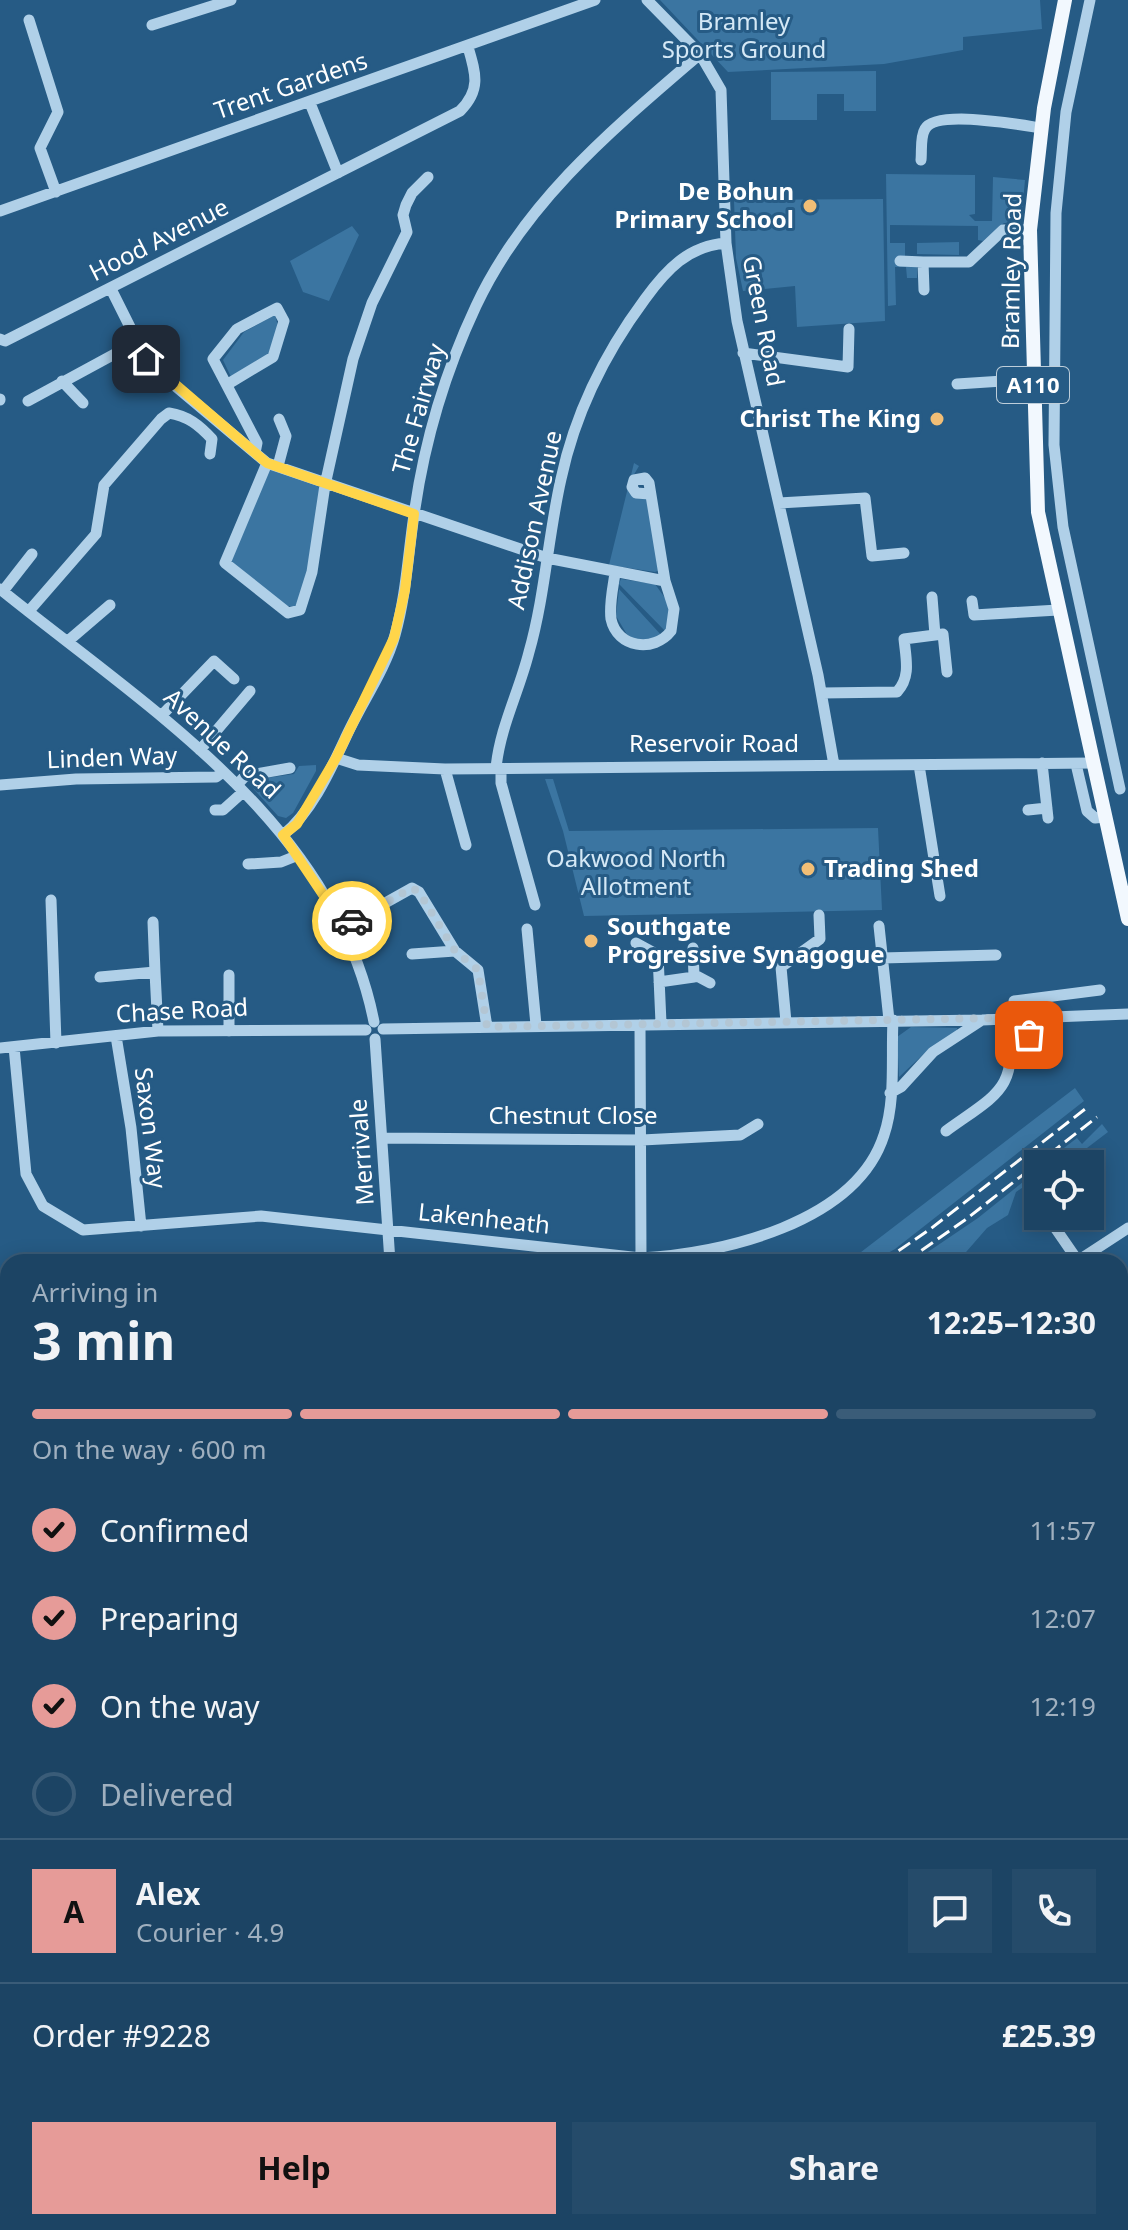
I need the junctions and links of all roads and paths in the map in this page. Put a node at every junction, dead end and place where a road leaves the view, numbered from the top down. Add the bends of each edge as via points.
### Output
1 (231, 0) edge
2 (595, 0) edge
3 (647, 0) edge
4 (1090, 0) edge
5 (1066, 1) edge
6 (29, 20) dead end
7 (152, 25) dead end
8 (468, 47) junction
9 (700, 54) junction
10 (310, 103) junction
11 (1044, 108) junction
12 (1066, 112) junction
13 (1041, 128) junction
14 (921, 160) dead end
15 (338, 173) junction
16 (428, 177) dead end
17 (56, 192) junction
18 (0, 211) edge
19 (1030, 230) junction
20 (726, 243) junction
21 (900, 261) dead end
22 (923, 262) junction
23 (111, 289) junction
24 (924, 290) dead end
25 (849, 329) dead end
26 (0, 339) edge
27 (135, 344) dead end
28 (743, 353) junction
29 (1052, 367) junction
30 (1033, 373) junction
31 (62, 381) junction
32 (228, 384) junction
33 (957, 384) dead end
34 (28, 401) dead end
35 (83, 403) dead end
36 (279, 419) dead end
37 (255, 453) junction
38 (210, 454) dead end
39 (272, 465) junction
40 (325, 485) junction
41 (650, 494) dead end
42 (779, 503) junction
43 (414, 514) junction
44 (1063, 527) junction
45 (1040, 532) junction
46 (904, 553) dead end
47 (32, 554) dead end
48 (547, 558) junction
49 (615, 573) junction
50 (665, 581) junction
51 (2, 590) edge
52 (932, 597) dead end
53 (972, 601) dead end
54 (110, 605) dead end
55 (1058, 610) junction
56 (29, 611) junction
57 (935, 635) junction
58 (68, 641) junction
59 (947, 672) dead end
60 (234, 679) dead end
61 (250, 691) dead end
62 (822, 693) junction
63 (162, 715) junction
64 (200, 750) junction
65 (336, 758) junction
66 (1042, 763) junction
67 (1093, 763) junction
68 (1076, 764) junction
69 (834, 765) junction
70 (919, 765) junction
71 (290, 768) dead end
72 (498, 768) junction
73 (445, 769) junction
74 (223, 772) junction
75 (0, 785) edge
76 (1124, 788) edge
77 (240, 789) junction
78 (1100, 793) junction
79 (215, 810) dead end
80 (1028, 810) dead end
81 (1105, 817) junction
82 (283, 835) junction
83 (466, 845) dead end
84 (296, 856) junction
85 (248, 864) dead end
86 (940, 896) dead end
87 (51, 900) dead end
88 (535, 905) dead end
89 (819, 915) dead end
90 (1128, 919) edge
91 (153, 922) dead end
92 (344, 926) junction
93 (879, 926) dead end
94 (527, 929) dead end
95 (636, 943) dead end
96 (693, 948) dead end
97 (455, 951) junction
98 (412, 954) dead end
99 (996, 955) dead end
100 (882, 958) junction
101 (155, 972) junction
102 (229, 975) dead end
103 (695, 975) junction
104 (100, 977) dead end
105 (659, 982) junction
106 (710, 983) dead end
107 (1100, 990) dead end
108 (1128, 1014) edge
109 (1048, 1017) junction
110 (1011, 1018) junction
111 (891, 1020) junction
112 (982, 1020) junction
113 (786, 1022) junction
114 (661, 1023) junction
115 (536, 1025) junction
116 (640, 1025) junction
117 (487, 1027) junction
118 (375, 1030) junction
119 (158, 1031) junction
120 (229, 1031) junction
121 (1010, 1035) junction
122 (116, 1036) junction
123 (56, 1043) junction
124 (14, 1047) junction
125 (0, 1048) edge
126 (890, 1093) junction
127 (758, 1124) dead end
128 (946, 1131) dead end
129 (384, 1138) junction
130 (642, 1140) junction
131 (141, 1226) junction
132 (1128, 1228) edge
133 (1056, 1230) edge
134 (390, 1231) junction
135 (390, 1254) edge
136 (604, 1254) edge
137 (641, 1254) edge
138 (699, 1254) edge
139 (1072, 1254) edge
140 (1089, 1254) edge

1 - 7 street
2 - 8 street, Trent Gardens
3 - 9 street, Green Road
4 - 12 street, Bramley Road
5 - 11 main road, Bramley Road / A110
6 - 17 street via 58,112 40,148
8 - 10 street, Trent Gardens
8 - 15 street, Hood Avenue via 477,77 475,94 460,111
9 - 20 street, Green Road via 721,90
9 - 43 street, The Fairway via 557,184 511,243 476,306 447,377 426,446
10 - 15 street
10 - 17 street, Trent Gardens
11 - 12 street
11 - 13 main road, Bramley Road / A110
12 - 29 street, Bramley Road via 1056,213
13 - 14 street via 981,119 932,122 925,128
13 - 19 main road, Bramley Road / A110
15 - 23 street, Hood Avenue
16 - 40 street via 406,205 407,232 372,303 353,359
17 - 18 street, Trent Gardens
19 - 22 street via 1003,230 969,262
19 - 30 main road, Bramley Road / A110
20 - 28 street, Green Road
20 - 48 street, Addison Avenue via 701,247 679,260 614,341 570,448
21 - 22 street
22 - 24 street
23 - 26 street, Hood Avenue
23 - 31 street via 132,340
25 - 28 street via 848,367
27 - 37 street via 155,369
28 - 42 street, Green Road
29 - 30 street
29 - 44 street, Bramley Road
30 - 33 street
30 - 45 main road, Bramley Road / A110
31 - 34 street
31 - 35 street
32 - 32 street via 273,357 284,321 277,308 237,329 213,359
32 - 37 street via 257,443
36 - 39 street via 286,436
37 - 39 street
38 - 56 street via 212,439 200,426 183,415 169,413 161,419 104,485 96,534
39 - 40 street
39 - 40 street via 224,558 288,613 300,610 307,594
40 - 43 street
41 - 50 street
42 - 46 street via 865,498 872,556
42 - 62 street, Green Road
43 - 48 street
43 - 65 street, The Fairway via 394,638
44 - 45 street
44 - 76 street, Bramley Road
45 - 55 main road, Bramley Road / A110
47 - 51 street
48 - 49 street
48 - 72 street, Addison Avenue via 530,652 499,740
49 - 50 street
49 - 50 street via 612,621 621,636 643,646 659,643 671,631 674,609
51 - 56 street, Avenue Road
52 - 57 street
53 - 55 street via 974,615
54 - 58 street
55 - 67 main road, Bramley Road / A110
56 - 58 street, Avenue Road
57 - 59 street via 943,634
57 - 62 street via 904,639 907,674 897,692
58 - 63 street, Avenue Road
60 - 63 street via 214,661
61 - 64 street
62 - 69 street, Green Road
63 - 64 street, Avenue Road
64 - 74 street, Avenue Road
65 - 73 street, Reservoir Road via 358,765
65 - 82 street, The Fairway via 297,824
66 - 68 street, Reservoir Road
66 - 70 street, Reservoir Road
66 - 80 street via 1047,813
67 - 68 street, Reservoir Road
67 - 78 main road, Bramley Road / A110
68 - 81 street, Bramley Road via 1087,811 1095,818
69 - 70 street, Reservoir Road
69 - 72 street, Reservoir Road
70 - 86 street
71 - 77 street via 245,776
72 - 73 street, Reservoir Road
72 - 88 street, Addison Avenue
73 - 83 street
74 - 75 street, Linden Way via 216,777
74 - 77 street, Avenue Road
76 - 78 street, Bramley Road
77 - 79 street via 223,810
77 - 82 street, Avenue Road
78 - 81 main road, Bramley Road / A110
81 - 90 main road, Bramley Road / A110
82 - 84 street, Avenue Road
84 - 85 street
84 - 92 street, Avenue Road
87 - 123 street
89 - 113 street via 820,939 781,967
91 - 101 street
92 - 97 street via 412,888
92 - 118 street, Avenue Road
93 - 100 street, Lakenheath
94 - 115 street
95 - 105 street via 658,955
96 - 103 street
97 - 98 street
97 - 117 street via 478,970
99 - 100 street
100 - 111 street, Lakenheath
101 - 104 street
101 - 119 street
102 - 120 street
103 - 105 street
103 - 106 street
105 - 114 street
107 - 110 street via 1014,1001
108 - 109 street, Chase Road
109 - 110 street, Chase Road
109 - 121 street via 1048,1035
110 - 112 street, Chase Road
110 - 121 street
111 - 112 street, Chase Road
111 - 113 street, Chase Road
111 - 126 street, Lakenheath
112 - 126 street via 933,1052
113 - 114 street, Chase Road
114 - 116 street, Chase Road
115 - 116 street, Chase Road
115 - 117 street, Chase Road
116 - 130 street
117 - 118 street, Chase Road
118 - 120 street, Chase Road
118 - 129 street, Merrivale
119 - 120 street, Chase Road
119 - 122 street, Chase Road
121 - 128 street via 1011,1067 1002,1087
122 - 123 street, Chase Road
122 - 131 street, Saxon Way
123 - 124 street, Chase Road
124 - 125 street, Chase Road
124 - 131 street, Lakenheath via 26,1174 43,1206 83,1230
126 - 138 street, Lakenheath via 884,1136 869,1167 829,1202 778,1229
127 - 130 street, Chestnut Close via 740,1135
129 - 130 street, Chestnut Close
129 - 134 street, Merrivale
130 - 137 street
131 - 134 street, Lakenheath via 261,1216
132 - 140 street
133 - 139 street
134 - 135 street, Merrivale
134 - 136 street, Lakenheath

